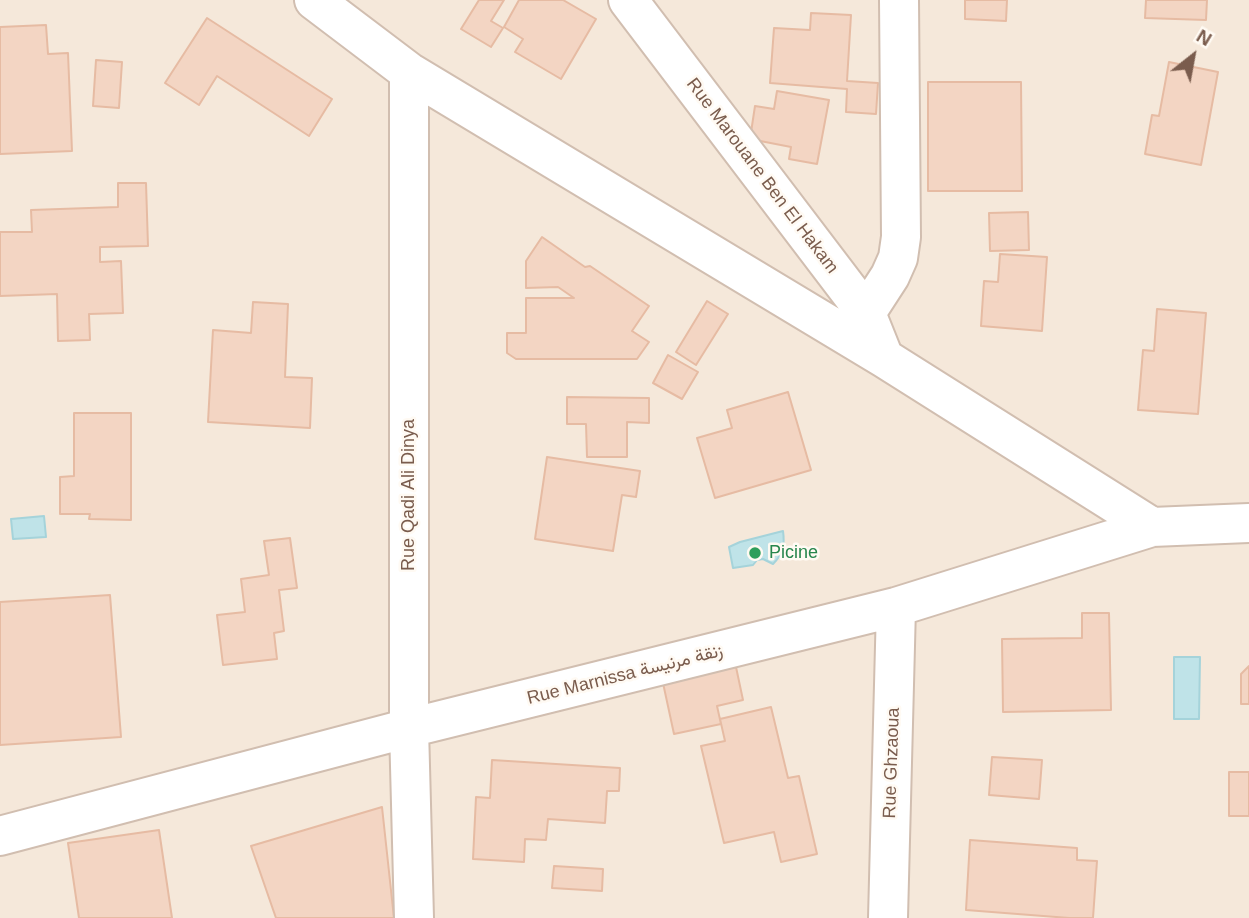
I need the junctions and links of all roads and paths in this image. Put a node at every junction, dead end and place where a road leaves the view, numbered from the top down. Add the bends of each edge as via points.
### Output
1 (314, 0) edge
2 (628, 0) edge
3 (899, 0) edge
4 (409, 72) junction
5 (866, 313) junction
6 (884, 358) junction
7 (1249, 523) edge
8 (1152, 527) junction
9 (896, 607) junction
10 (409, 728) junction
11 (0, 836) edge
12 (414, 918) edge
13 (888, 918) edge

1 - 4 street
2 - 5 street, Rue Marouane Ben El Hakam
3 - 5 street via 901,237 890,276
4 - 6 street
4 - 10 street, Rue Qadi Ali Dinya
5 - 6 street, Rue Marouane Ben El Hakam
6 - 8 street
7 - 8 street, Rue Marnissa زنقة مرنيسة
8 - 9 street, Rue Marnissa زنقة مرنيسة
9 - 10 street, Rue Marnissa زنقة مرنيسة
9 - 13 street, Rue Ghzaoua
10 - 11 street, Rue Marnissa زنقة مرنيسة
10 - 12 street, Rue Qadi Ali Dinya

